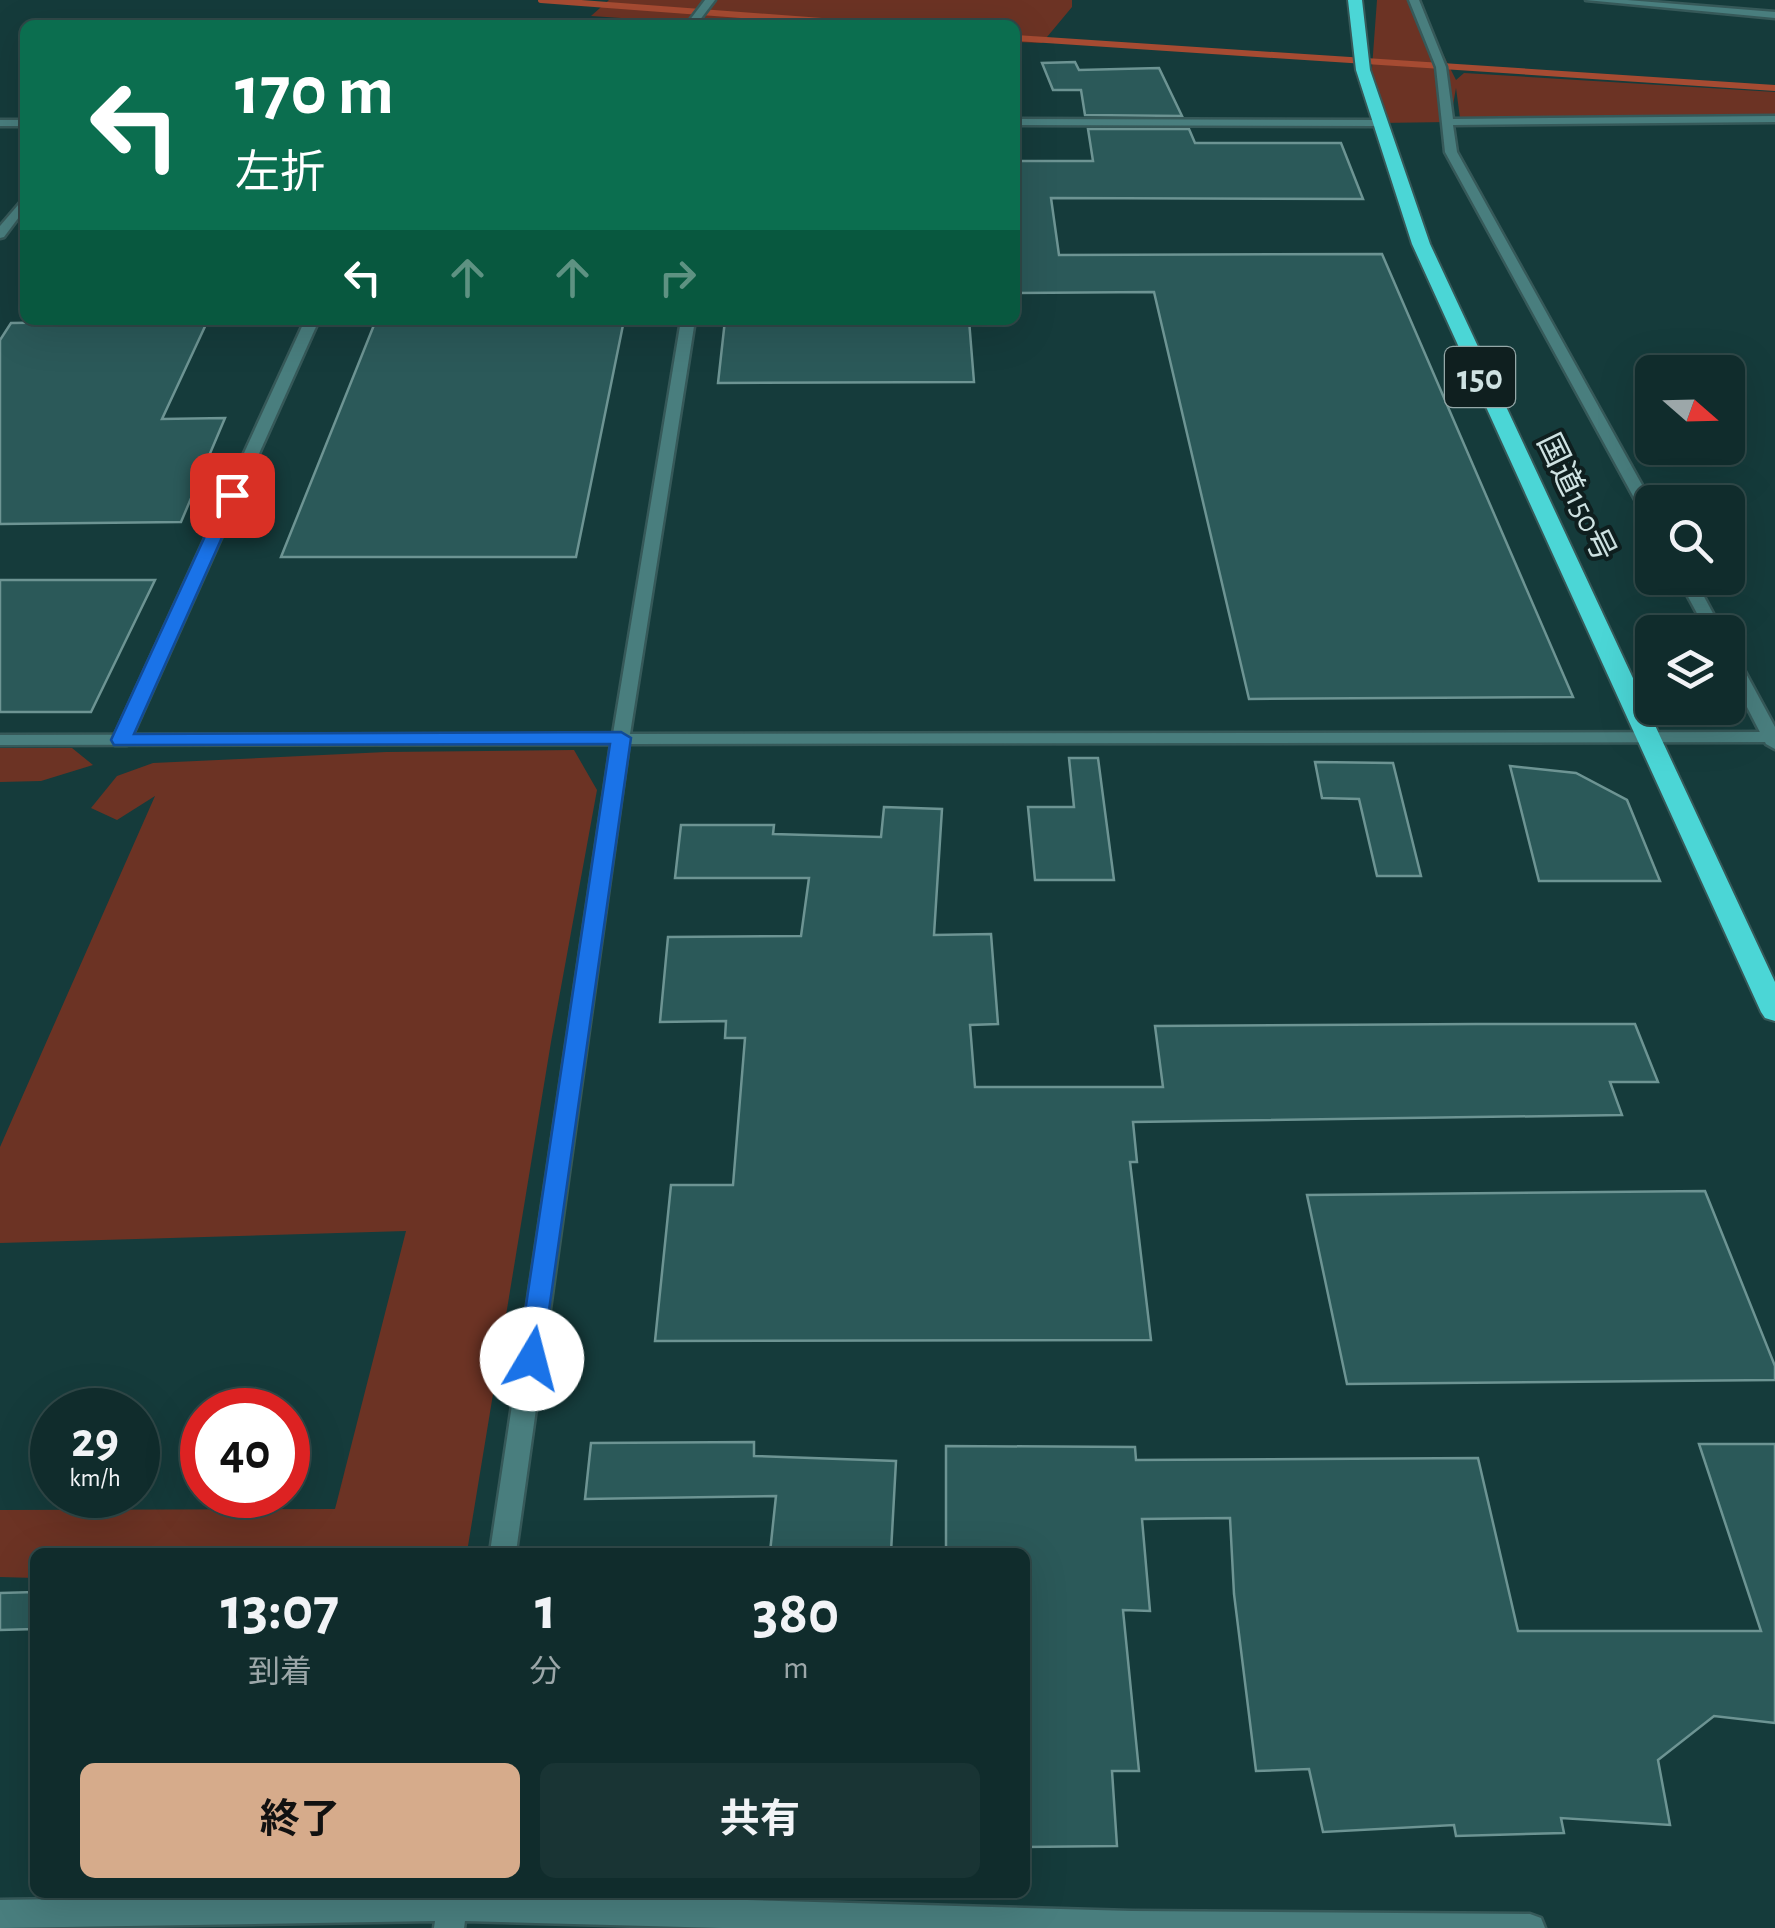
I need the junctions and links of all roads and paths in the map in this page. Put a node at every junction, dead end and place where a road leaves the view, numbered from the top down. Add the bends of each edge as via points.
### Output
1 (710, 0) edge
2 (1355, 0) edge
3 (1414, 0) edge
4 (1591, 0) edge
5 (1775, 15) edge
6 (695, 20) edge
7 (1775, 119) edge
8 (1020, 122) edge
9 (1450, 122) junction
10 (1379, 123) junction
11 (20, 207) edge
12 (0, 234) edge
13 (310, 325) edge
14 (687, 325) edge
15 (1635, 485) edge
16 (1745, 686) edge
17 (621, 738) junction
18 (1651, 738) junction
19 (0, 740) edge
20 (121, 740) junction
21 (1774, 740) edge
22 (1775, 1012) edge
23 (504, 1548) edge
24 (452, 1909) edge
25 (0, 1914) edge
26 (1530, 1928) edge

1 - 6 street
2 - 10 highway, 国道150号 / 150 via 1363,70
3 - 9 street via 1441,67
4 - 5 street
7 - 9 street
8 - 10 street
9 - 15 street via 1452,152
10 - 18 highway, 国道150号 / 150 via 1468,352
11 - 12 street
13 - 20 street
14 - 17 street
16 - 21 street
17 - 18 street
17 - 20 street
17 - 23 street
18 - 21 street
18 - 22 highway, 国道150号 / 150
19 - 20 street
24 - 25 street
24 - 26 street

